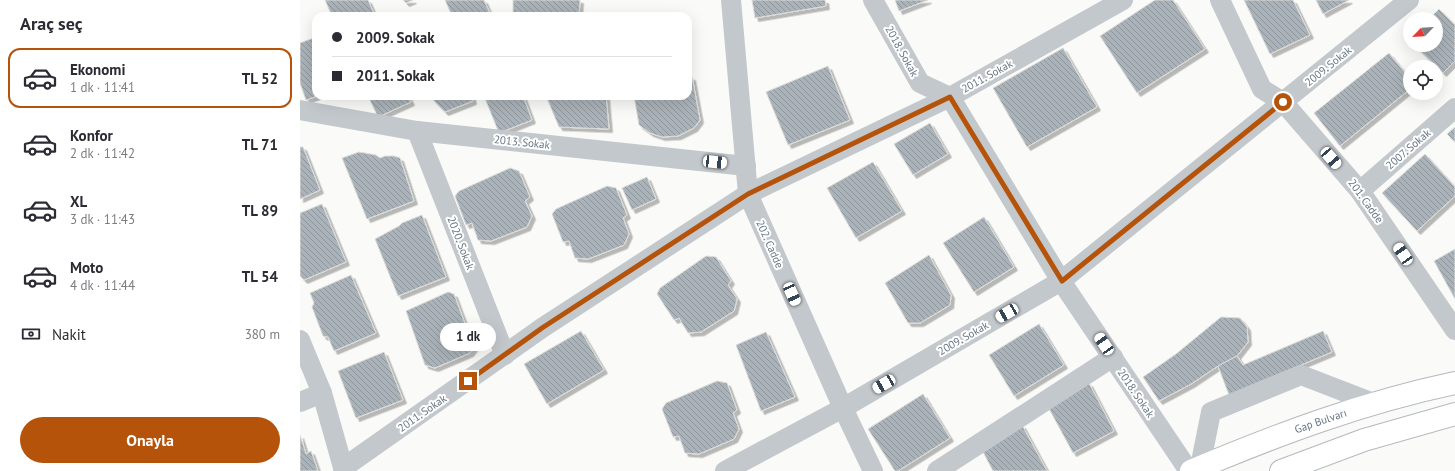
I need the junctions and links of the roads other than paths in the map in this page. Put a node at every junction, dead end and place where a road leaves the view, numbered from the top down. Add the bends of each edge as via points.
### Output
1 (731, 0) edge
2 (873, 0) edge
3 (1123, 0) edge
4 (1220, 0) edge
5 (1409, 0) edge
6 (950, 97) junction
7 (1283, 102) junction
8 (1455, 108) edge
9 (300, 110) edge
10 (417, 131) junction
11 (746, 166) junction
12 (1360, 191) junction
13 (748, 194) junction
14 (1062, 281) junction
15 (1455, 330) edge
16 (300, 340) edge
17 (505, 355) junction
18 (1113, 357) junction
19 (1455, 383) edge
20 (322, 393) junction
21 (300, 402) edge
22 (1376, 404) junction
23 (843, 408) junction
24 (1455, 414) edge
25 (343, 469) edge
26 (1193, 470) edge
27 (725, 471) edge
28 (873, 471) edge
29 (937, 471) edge
30 (1281, 471) edge

1 - 11 street, 202. Cadde
2 - 6 street, 2018. Sokak via 920,83
3 - 6 street, 2011. Sokak
4 - 7 street, 201. Cadde via 1262,89
5 - 7 street, 2009. Sokak
6 - 13 street, 2011. Sokak
6 - 14 street, 2018. Sokak
7 - 12 street, 201. Cadde
7 - 14 street, 2009. Sokak
8 - 12 street, 2007. Sokak
9 - 10 street, 2013. Sokak
10 - 11 street, 2013. Sokak
10 - 17 street, 2020. Sokak
11 - 13 street, 202. Cadde
12 - 15 street, 201. Cadde
13 - 17 street, 2011. Sokak via 542,328
13 - 23 street, 202. Cadde
14 - 18 street, 2018. Sokak
14 - 23 street, 2009. Sokak
16 - 20 street
17 - 25 street, 2011. Sokak
18 - 26 street, 2018. Sokak
18 - 29 street
19 - 22 highway, Gap Bulvarı
20 - 21 street
20 - 25 street
22 - 26 highway, Gap Bulvarı via 1252,446
22 - 26 street via 1302,375 1211,412
23 - 27 street, 2009. Sokak
23 - 28 street, 202. Cadde
24 - 30 highway via 1364,440

